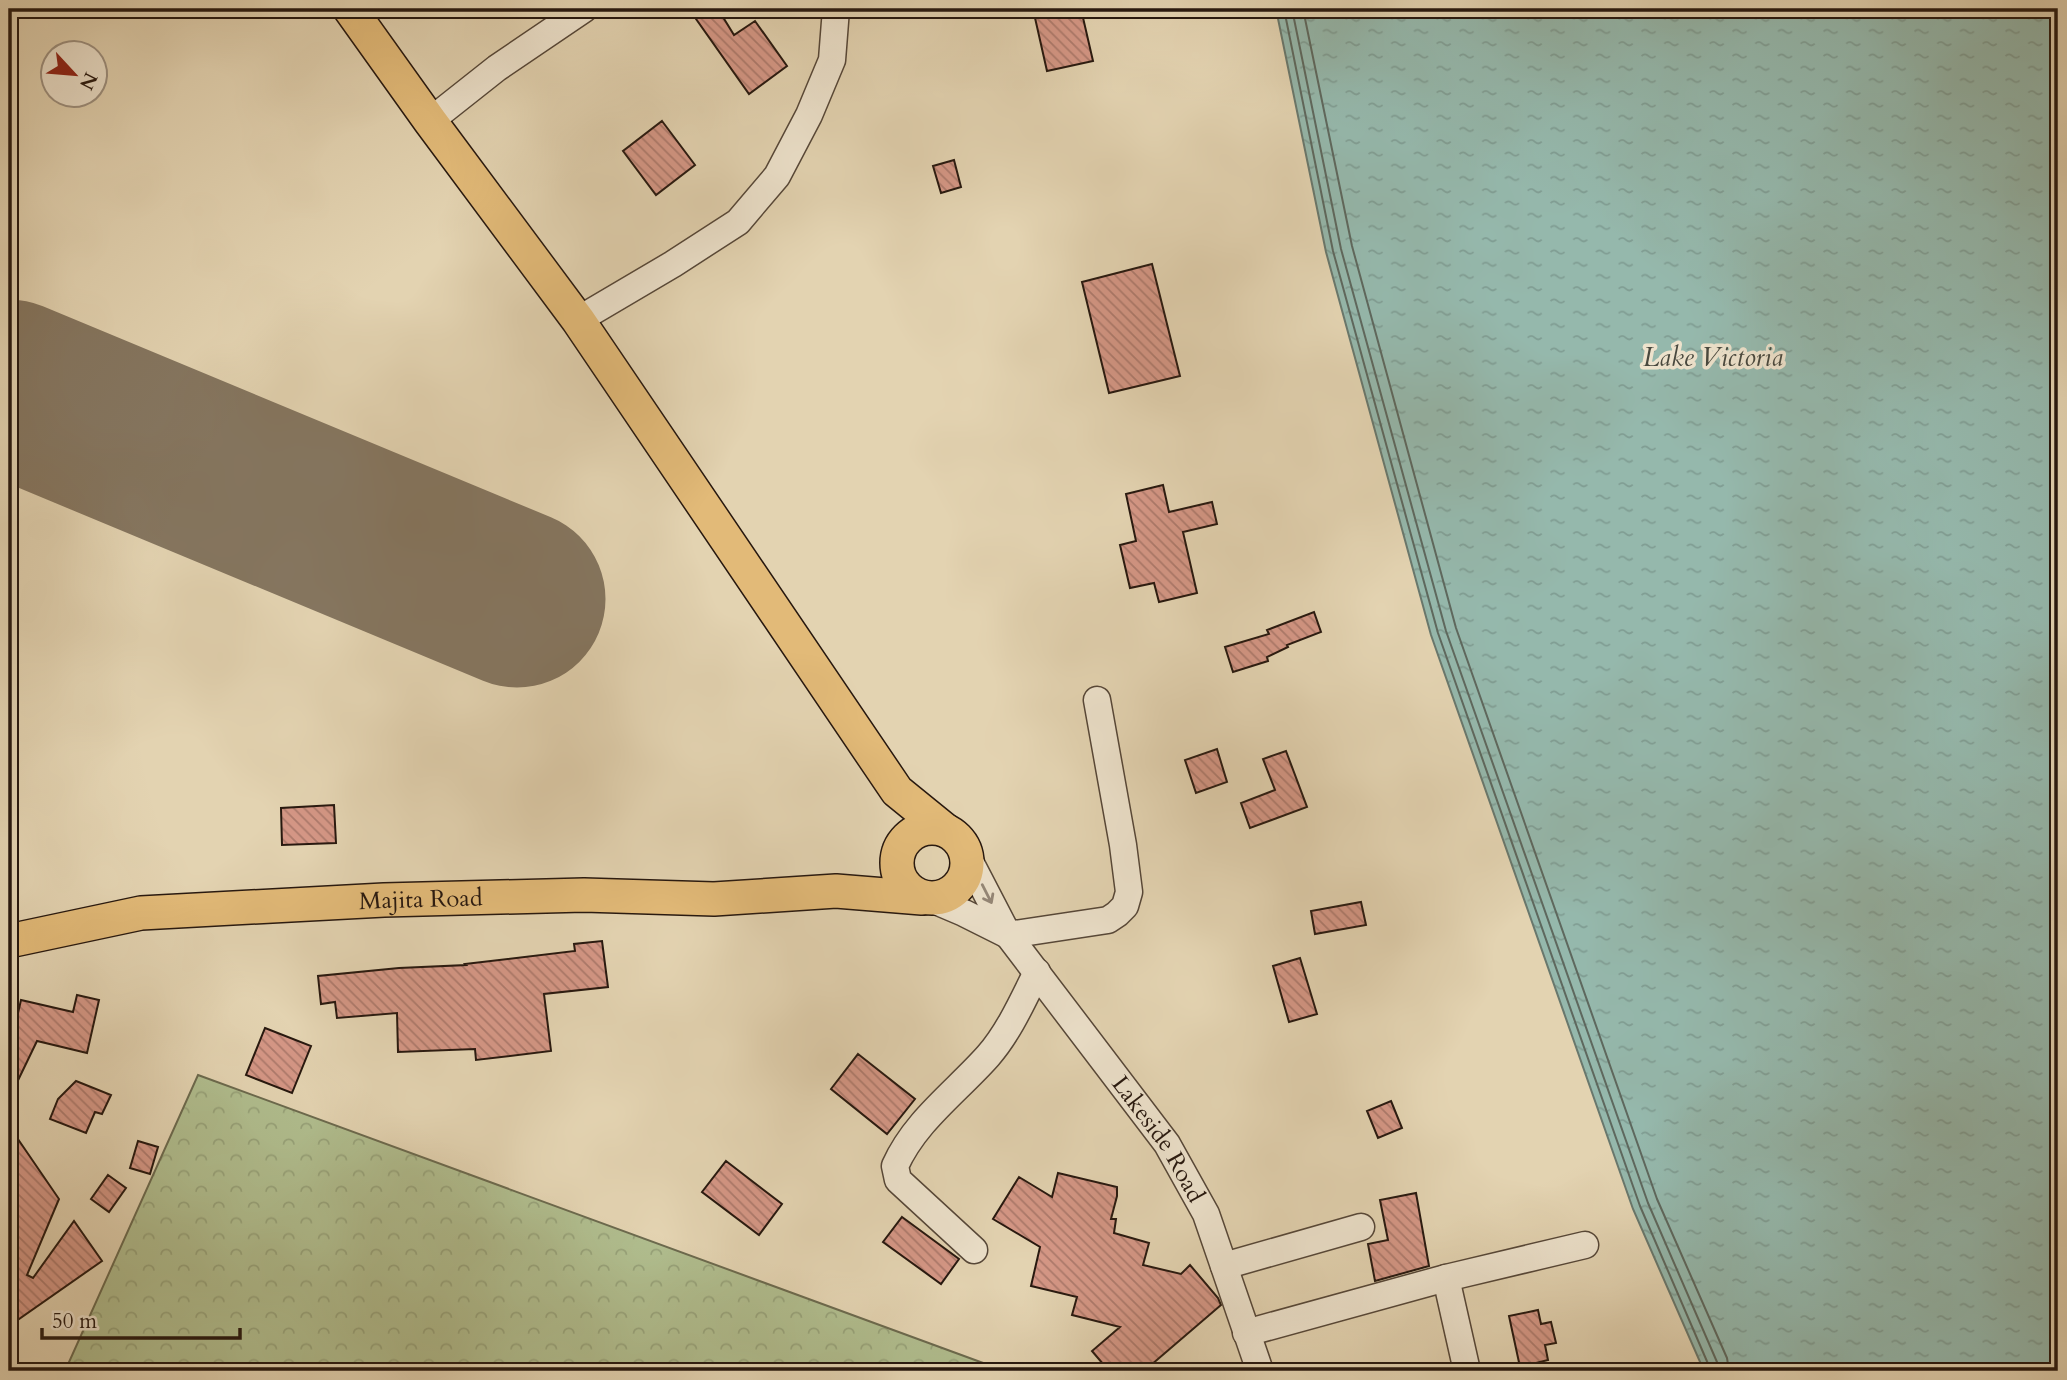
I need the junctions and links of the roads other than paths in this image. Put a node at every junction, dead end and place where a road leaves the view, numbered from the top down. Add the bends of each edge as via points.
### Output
1 (350, 9) edge
2 (584, 9) edge
3 (836, 9) edge
4 (430, 121) junction
5 (578, 320) junction
6 (1097, 700) dead end
7 (897, 791) junction
8 (956, 842) junction
9 (900, 852) junction
10 (836, 891) junction
11 (927, 899) junction
12 (1008, 935) junction
13 (9, 941) edge
14 (1037, 972) junction
15 (1361, 1227) dead end
16 (1585, 1245) dead end
17 (974, 1250) dead end
18 (1224, 1266) junction
19 (1446, 1278) junction
20 (1246, 1332) junction
21 (1260, 1371) edge
22 (1467, 1371) edge

1 - 4 main road
2 - 4 street
3 - 5 street via 832,60 777,176 738,222
4 - 5 main road
5 - 7 main road
6 - 12 street via 1123,845 1129,892 1125,906 1108,920
7 - 8 main road
7 - 9 main road
8 - 9 main road via 930,827 915,832
8 - 11 main road via 967,870 960,886 947,896
8 -> 12 street
9 - 10 main road
9 - 11 main road via 899,878 908,890
10 - 11 main road
10 - 13 main road, Majita Road via 714,899 584,895 384,900 141,913
11 - 12 street
12 - 14 street, Lakeside Road
14 - 17 street via 991,1052 911,1137 895,1166 898,1180
14 - 18 street, Lakeside Road via 1167,1144 1206,1214
15 - 18 street
16 - 19 street
18 - 20 street, Lakeside Road
19 - 20 street
19 - 22 street
20 - 21 street, Lakeside Road

